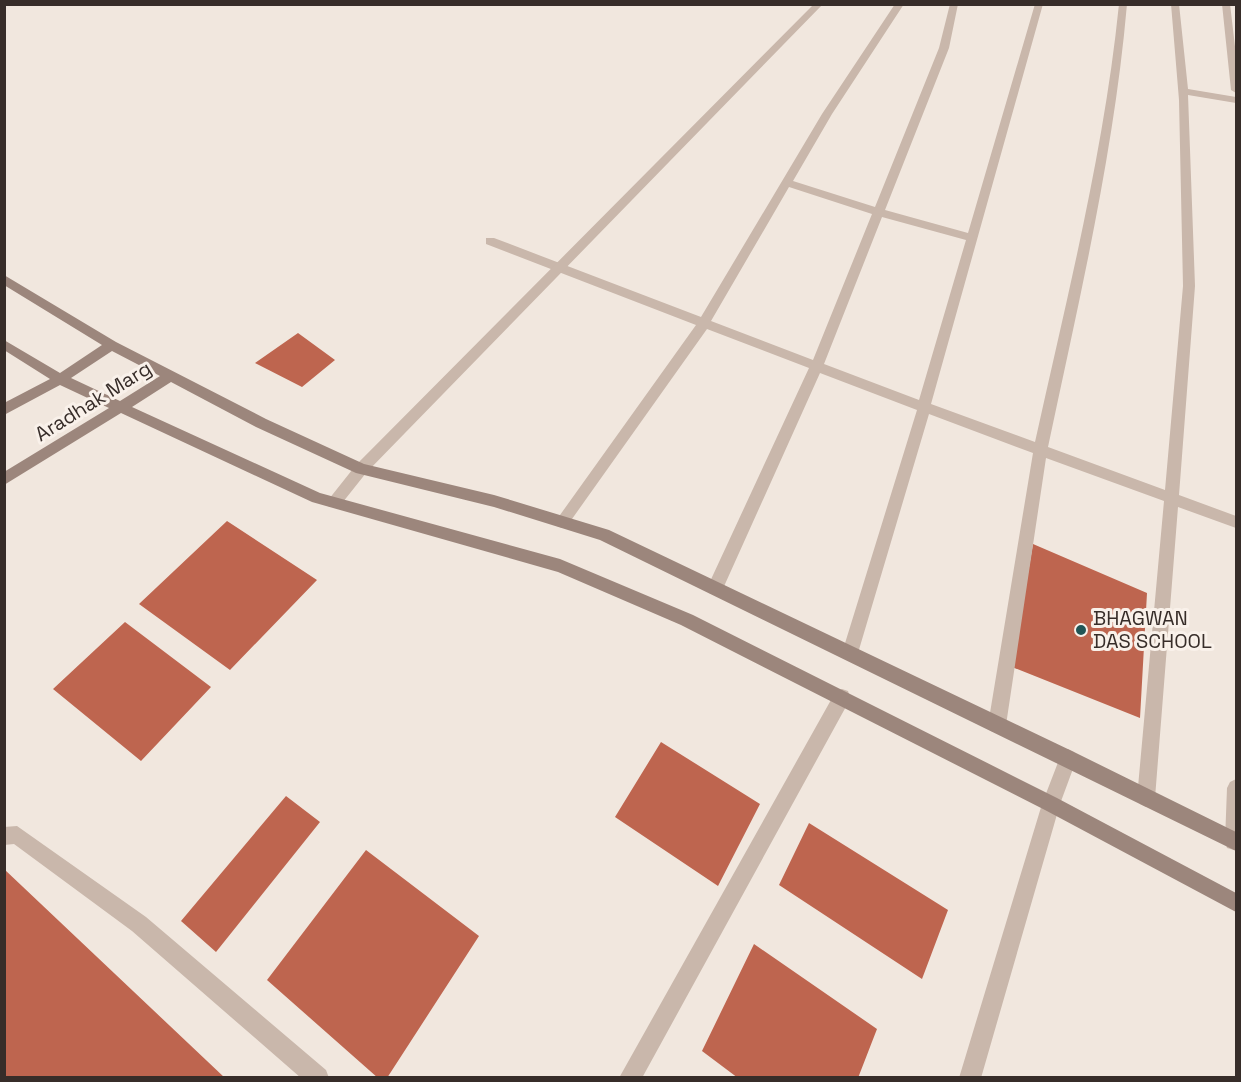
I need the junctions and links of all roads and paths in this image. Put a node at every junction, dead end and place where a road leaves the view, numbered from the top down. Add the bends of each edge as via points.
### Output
1 (819, 4) edge
2 (900, 4) edge
3 (954, 4) edge
4 (1039, 4) edge
5 (1123, 4) edge
6 (1175, 4) edge
7 (1226, 4) edge
8 (1236, 90) edge
9 (1183, 92) junction
10 (1236, 100) edge
11 (787, 183) junction
12 (878, 212) junction
13 (973, 238) junction
14 (490, 241) dead end
15 (559, 267) junction
16 (4, 279) edge
17 (704, 323) junction
18 (4, 344) edge
19 (112, 345) junction
20 (817, 366) junction
21 (171, 376) junction
22 (60, 379) junction
23 (121, 407) junction
24 (924, 407) junction
25 (4, 410) edge
26 (1040, 450) junction
27 (361, 469) junction
28 (4, 479) edge
29 (1171, 499) junction
30 (334, 503) junction
31 (562, 522) junction
32 (1236, 522) edge
33 (714, 588) junction
34 (850, 653) junction
35 (842, 697) junction
36 (997, 725) junction
37 (1068, 758) junction
38 (1236, 788) edge
39 (1146, 798) junction
40 (1051, 804) junction
41 (4, 836) edge
42 (1235, 842) edge
43 (1236, 903) edge
44 (318, 1077) edge
45 (630, 1077) edge
46 (970, 1077) edge

1 - 15 street
2 - 11 street via 827,114
3 - 12 street via 944,48
4 - 13 street
5 - 26 street via 1116,78
6 - 9 street
7 - 8 street
9 - 10 street
9 - 29 street via 1189,286
11 - 12 street
11 - 17 street
12 - 13 street
12 - 20 street
13 - 24 street
14 - 15 street
15 - 17 street
15 - 27 street
16 - 19 main road
17 - 20 street
17 - 31 street
18 - 22 main road
19 - 21 main road
19 - 22 main road, Aradhak Marg
20 - 24 street
20 - 33 street
21 - 23 main road, Aradhak Marg
21 - 27 main road
22 - 23 main road
22 - 25 main road, Aradhak Marg
23 - 28 main road, Aradhak Marg
23 - 30 main road
24 - 26 street
24 - 34 street
26 - 29 street
26 - 36 street
27 - 30 street
27 - 31 main road
29 - 32 street
29 - 39 street
30 - 35 main road via 560,566 687,620
31 - 33 main road via 604,535
33 - 34 main road
34 - 36 main road
35 - 40 main road
35 - 45 street
36 - 37 main road
37 - 39 main road
37 - 40 street
38 - 42 street
39 - 42 main road
40 - 43 main road
40 - 46 street
41 - 44 street via 17,835 139,924

